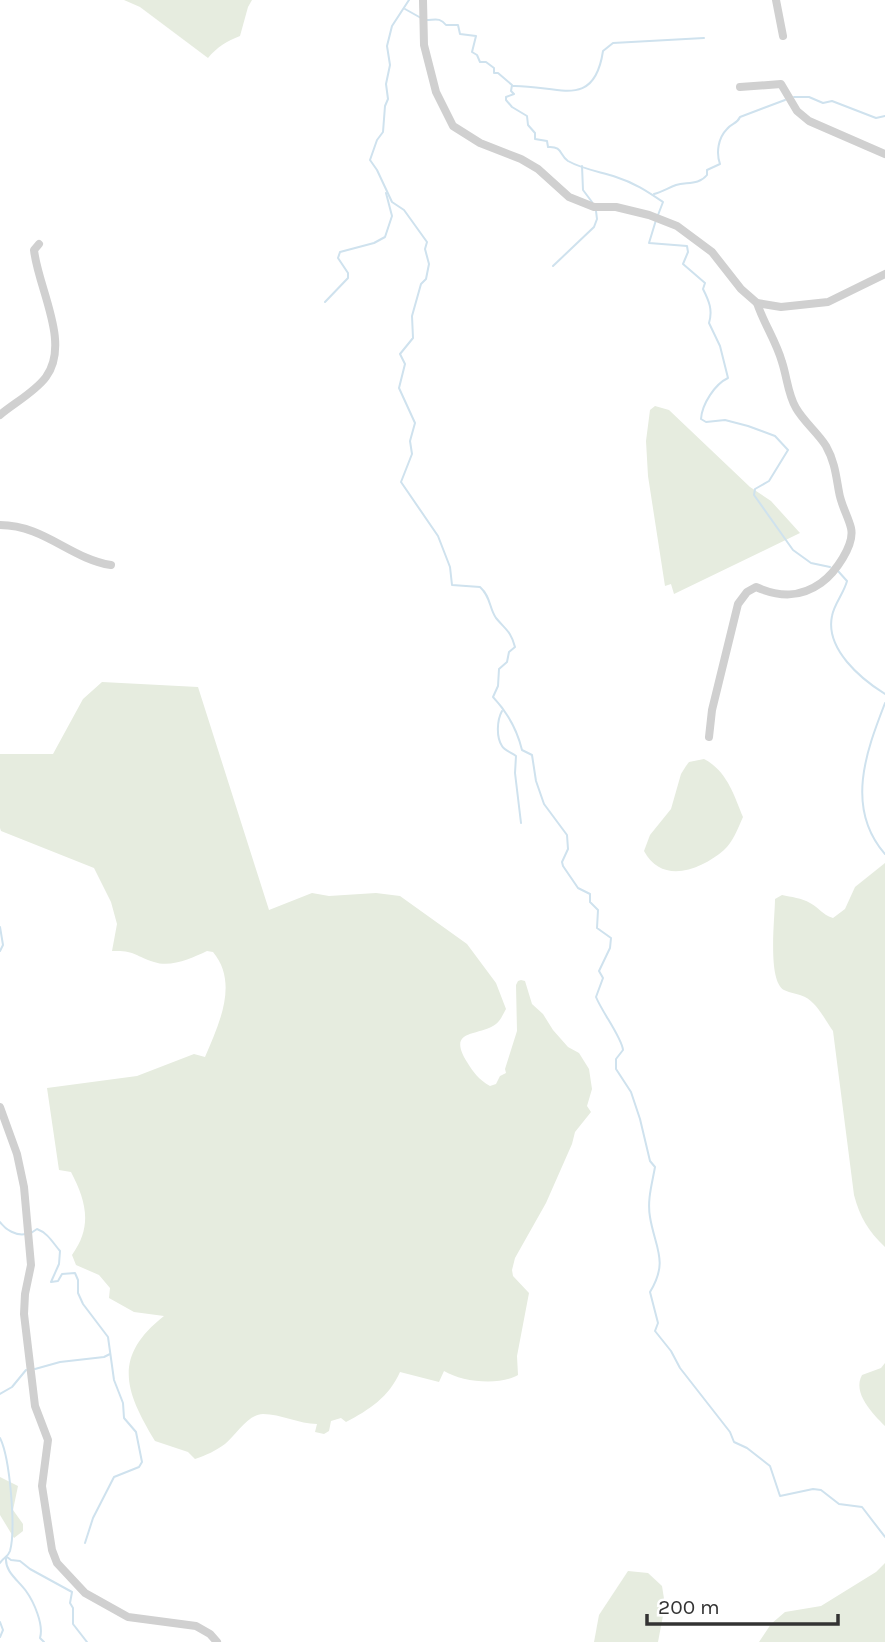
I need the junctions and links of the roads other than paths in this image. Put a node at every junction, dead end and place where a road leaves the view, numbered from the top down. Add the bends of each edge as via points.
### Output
1 (423, 0) edge
2 (776, 0) edge
3 (783, 36) dead end
4 (740, 87) dead end
5 (885, 154) edge
6 (39, 244) dead end
7 (885, 274) edge
8 (757, 303) junction
9 (0, 415) edge
10 (0, 525) edge
11 (111, 565) dead end
12 (709, 737) dead end
13 (0, 1107) edge
14 (217, 1642) edge

1 - 8 street via 424,44 436,92 453,126 538,169 569,197 677,226 712,252
2 - 3 street
4 - 5 street via 780,84 809,121
6 - 9 street via 35,260 57,354 46,378
7 - 8 street via 828,302 781,307
8 - 12 street via 783,363 794,406 832,459 851,538 828,578 813,589 785,596 756,587 738,604
10 - 11 street via 38,532
13 - 14 street via 24,1187 31,1265 24,1314 35,1406 48,1440 42,1486 57,1563 85,1592 128,1617 196,1626

